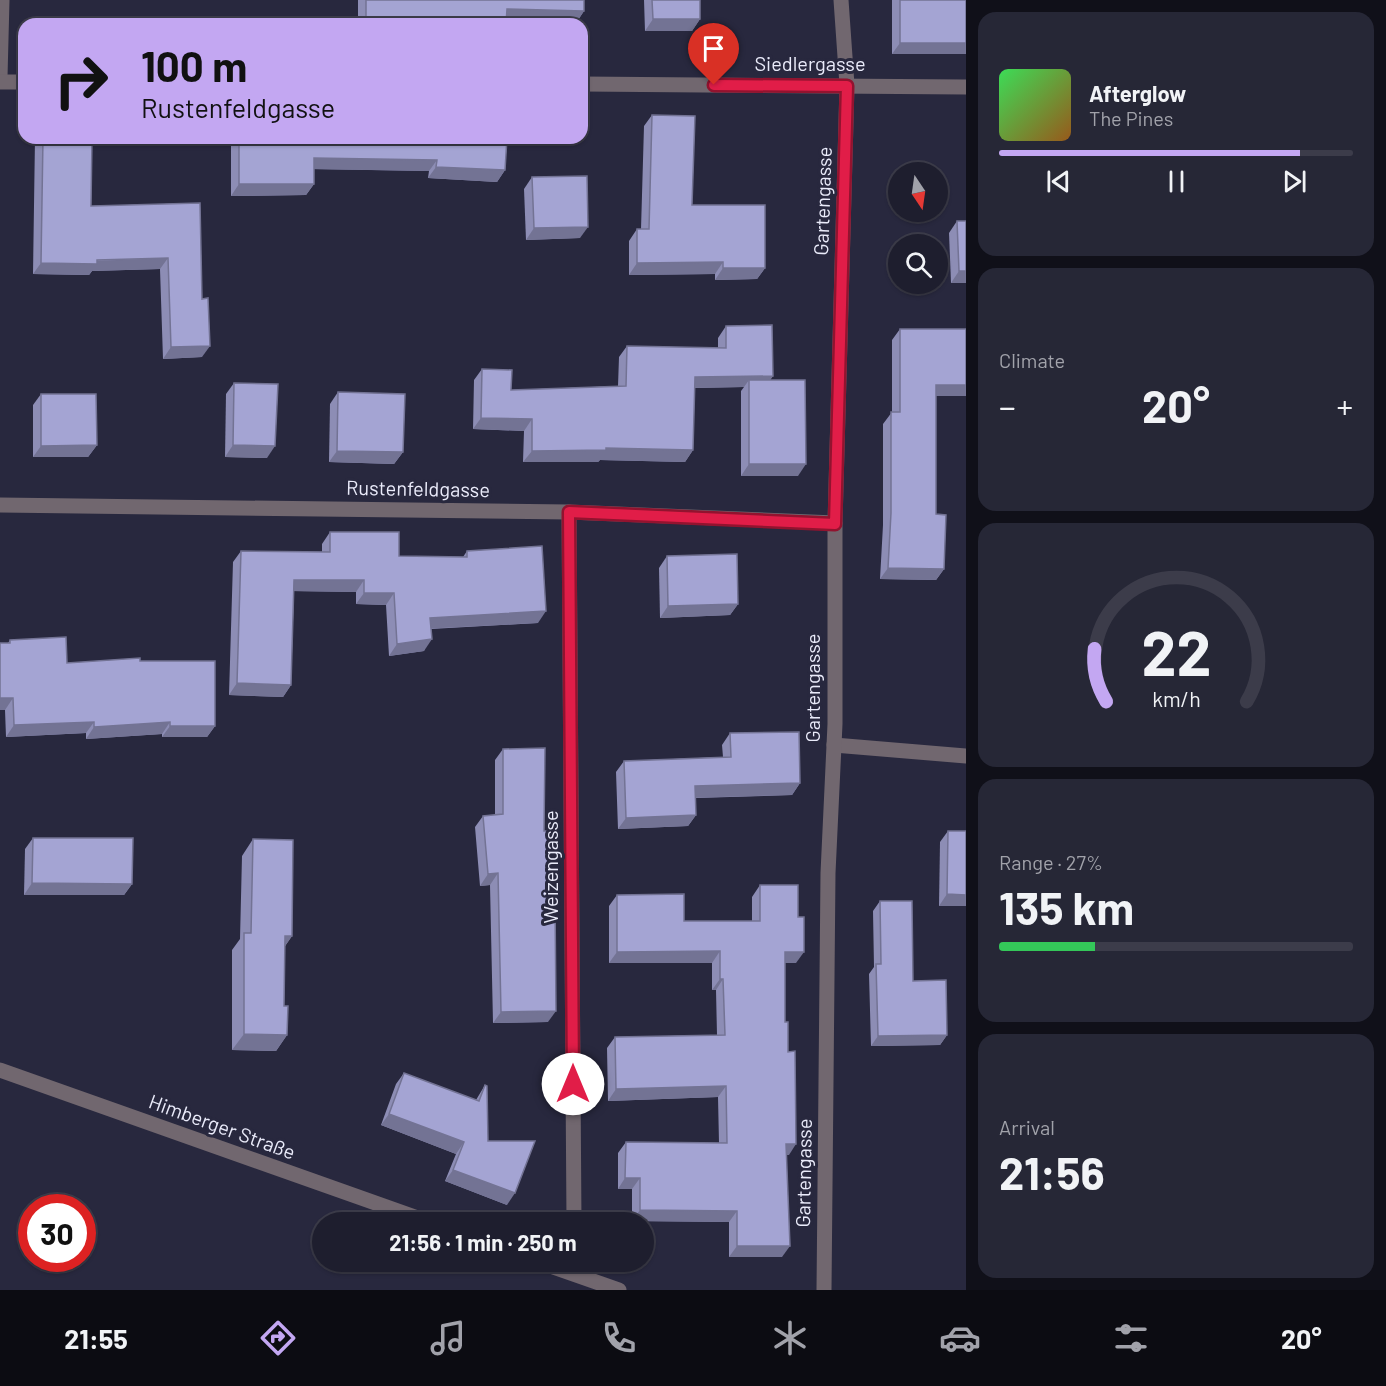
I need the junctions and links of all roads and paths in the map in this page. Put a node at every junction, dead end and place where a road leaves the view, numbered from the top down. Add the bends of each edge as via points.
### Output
1 (2, 0) edge
2 (841, 0) edge
3 (0, 77) edge
4 (0, 82) edge
5 (18, 82) edge
6 (588, 84) edge
7 (847, 86) junction
8 (966, 87) edge
9 (0, 505) edge
10 (569, 512) junction
11 (835, 524) junction
12 (834, 745) junction
13 (966, 756) edge
14 (0, 1070) edge
15 (401, 1212) edge
16 (574, 1212) edge
17 (582, 1272) edge
18 (619, 1290) edge
19 (824, 1290) edge

1 - 3 street
2 - 7 street, Gartengasse
4 - 5 street
6 - 7 street, Siedlergasse
7 - 8 street, Siedlergasse
7 - 11 street, Gartengasse
9 - 10 street, Rustenfeldgasse
10 - 11 street, Rustenfeldgasse
10 - 16 street, Weizengasse
11 - 12 street, Gartengasse
12 - 13 street
12 - 19 street, Gartengasse via 828,873
14 - 15 street, Himberger Straße
17 - 18 street

